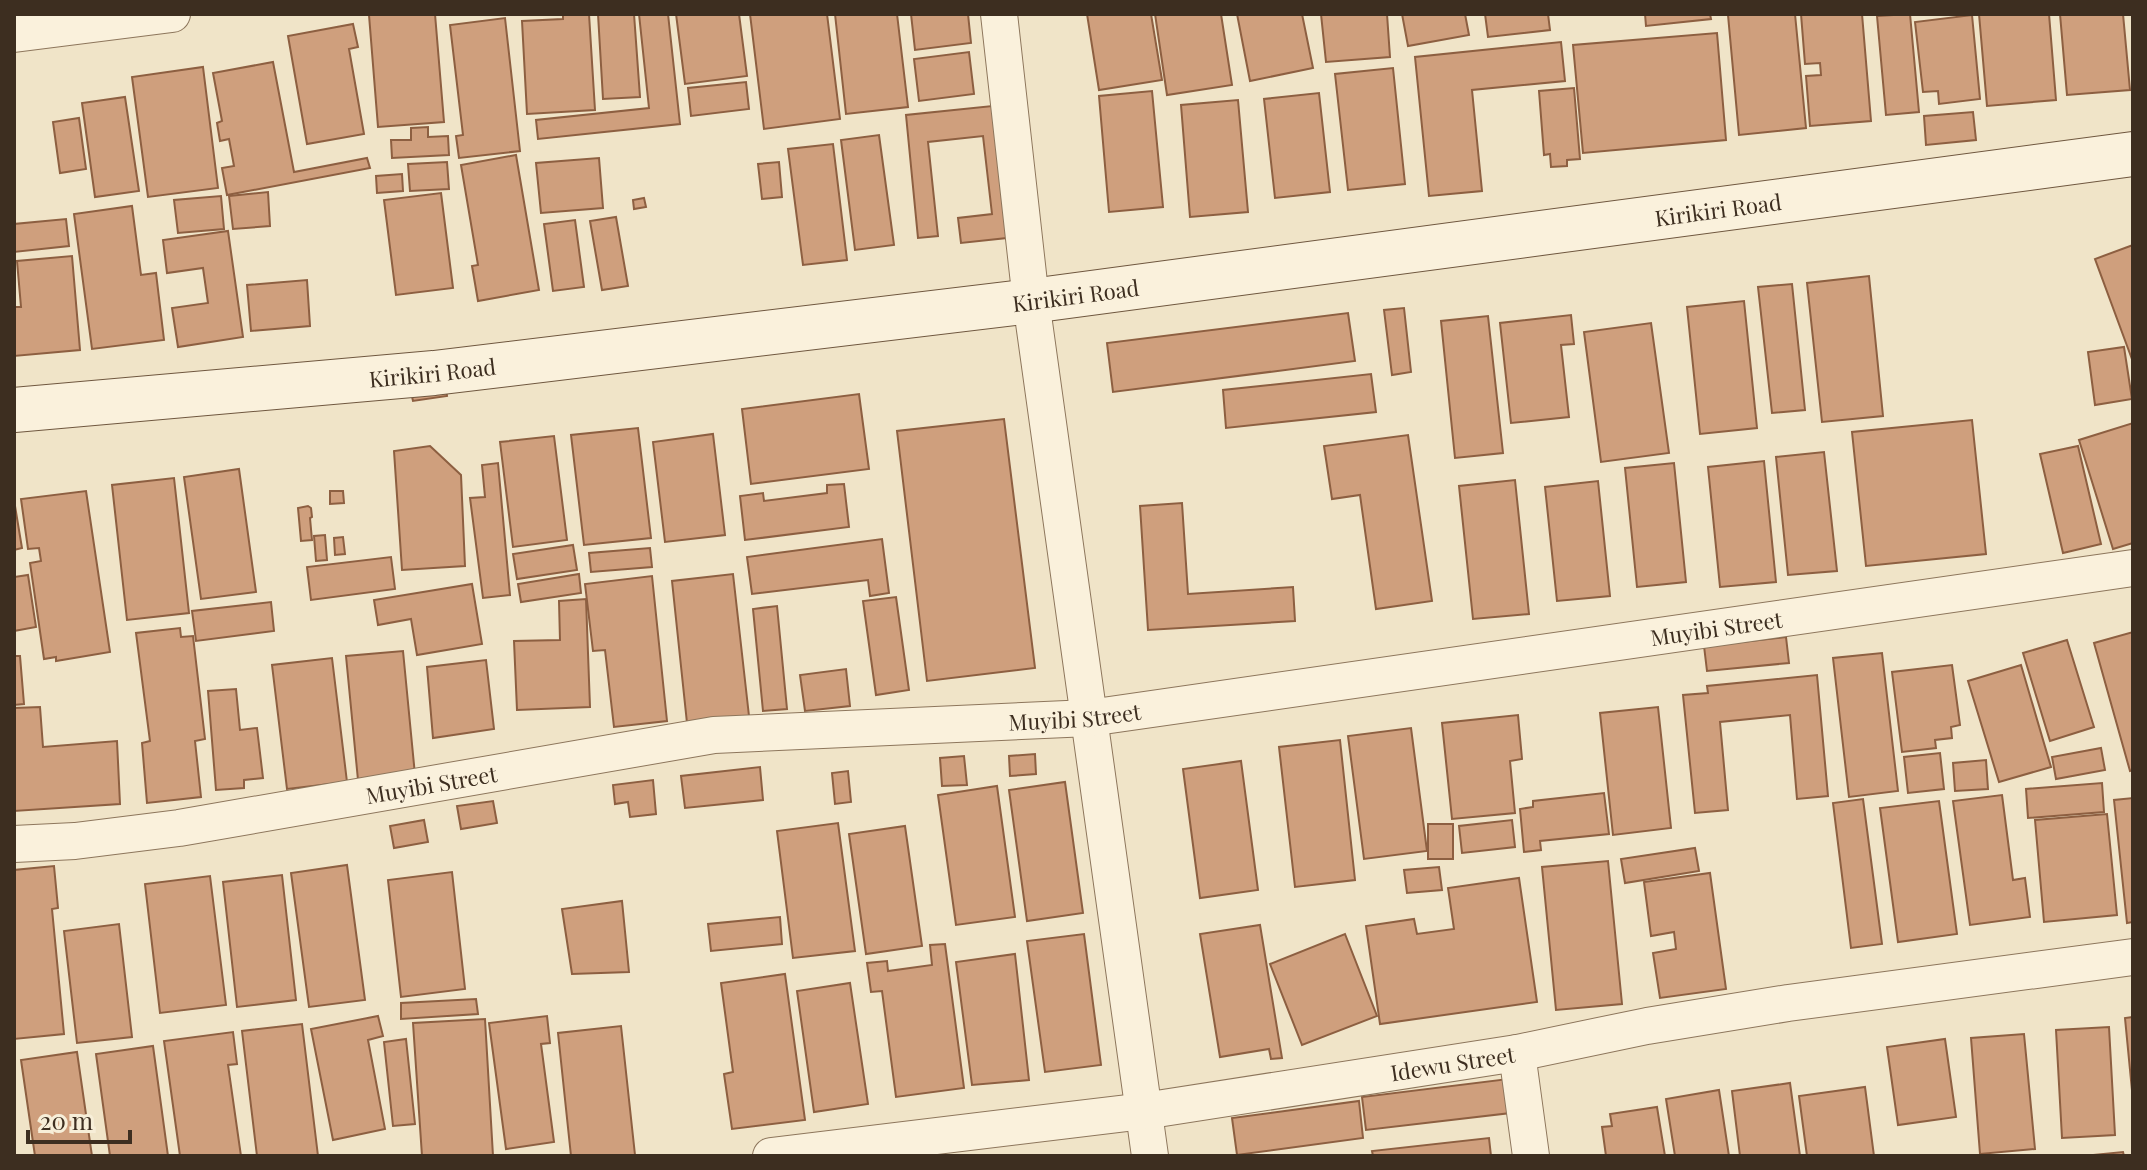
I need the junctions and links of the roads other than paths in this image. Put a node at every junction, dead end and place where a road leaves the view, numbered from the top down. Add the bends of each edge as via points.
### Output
1 (172, 14) edge
2 (999, 14) edge
3 (14, 34) edge
4 (2133, 154) edge
5 (1031, 301) junction
6 (14, 410) edge
7 (2133, 568) edge
8 (1089, 718) junction
9 (14, 844) edge
10 (2133, 957) edge
11 (1517, 1053) junction
12 (1144, 1111) junction
13 (771, 1156) edge
14 (1150, 1156) edge
15 (1531, 1156) edge

1 - 3 street
2 - 5 street
4 - 5 main road, Kirikiri Road
5 - 6 main road, Kirikiri Road via 434,373
5 - 8 street
7 - 8 street, Muyibi Street
8 - 9 street, Muyibi Street via 714,735 179,828
8 - 12 street
10 - 11 street, Idewu Street via 1788,1003
11 - 12 street, Idewu Street
11 - 15 street
12 - 13 street, Idewu Street
12 - 14 street

